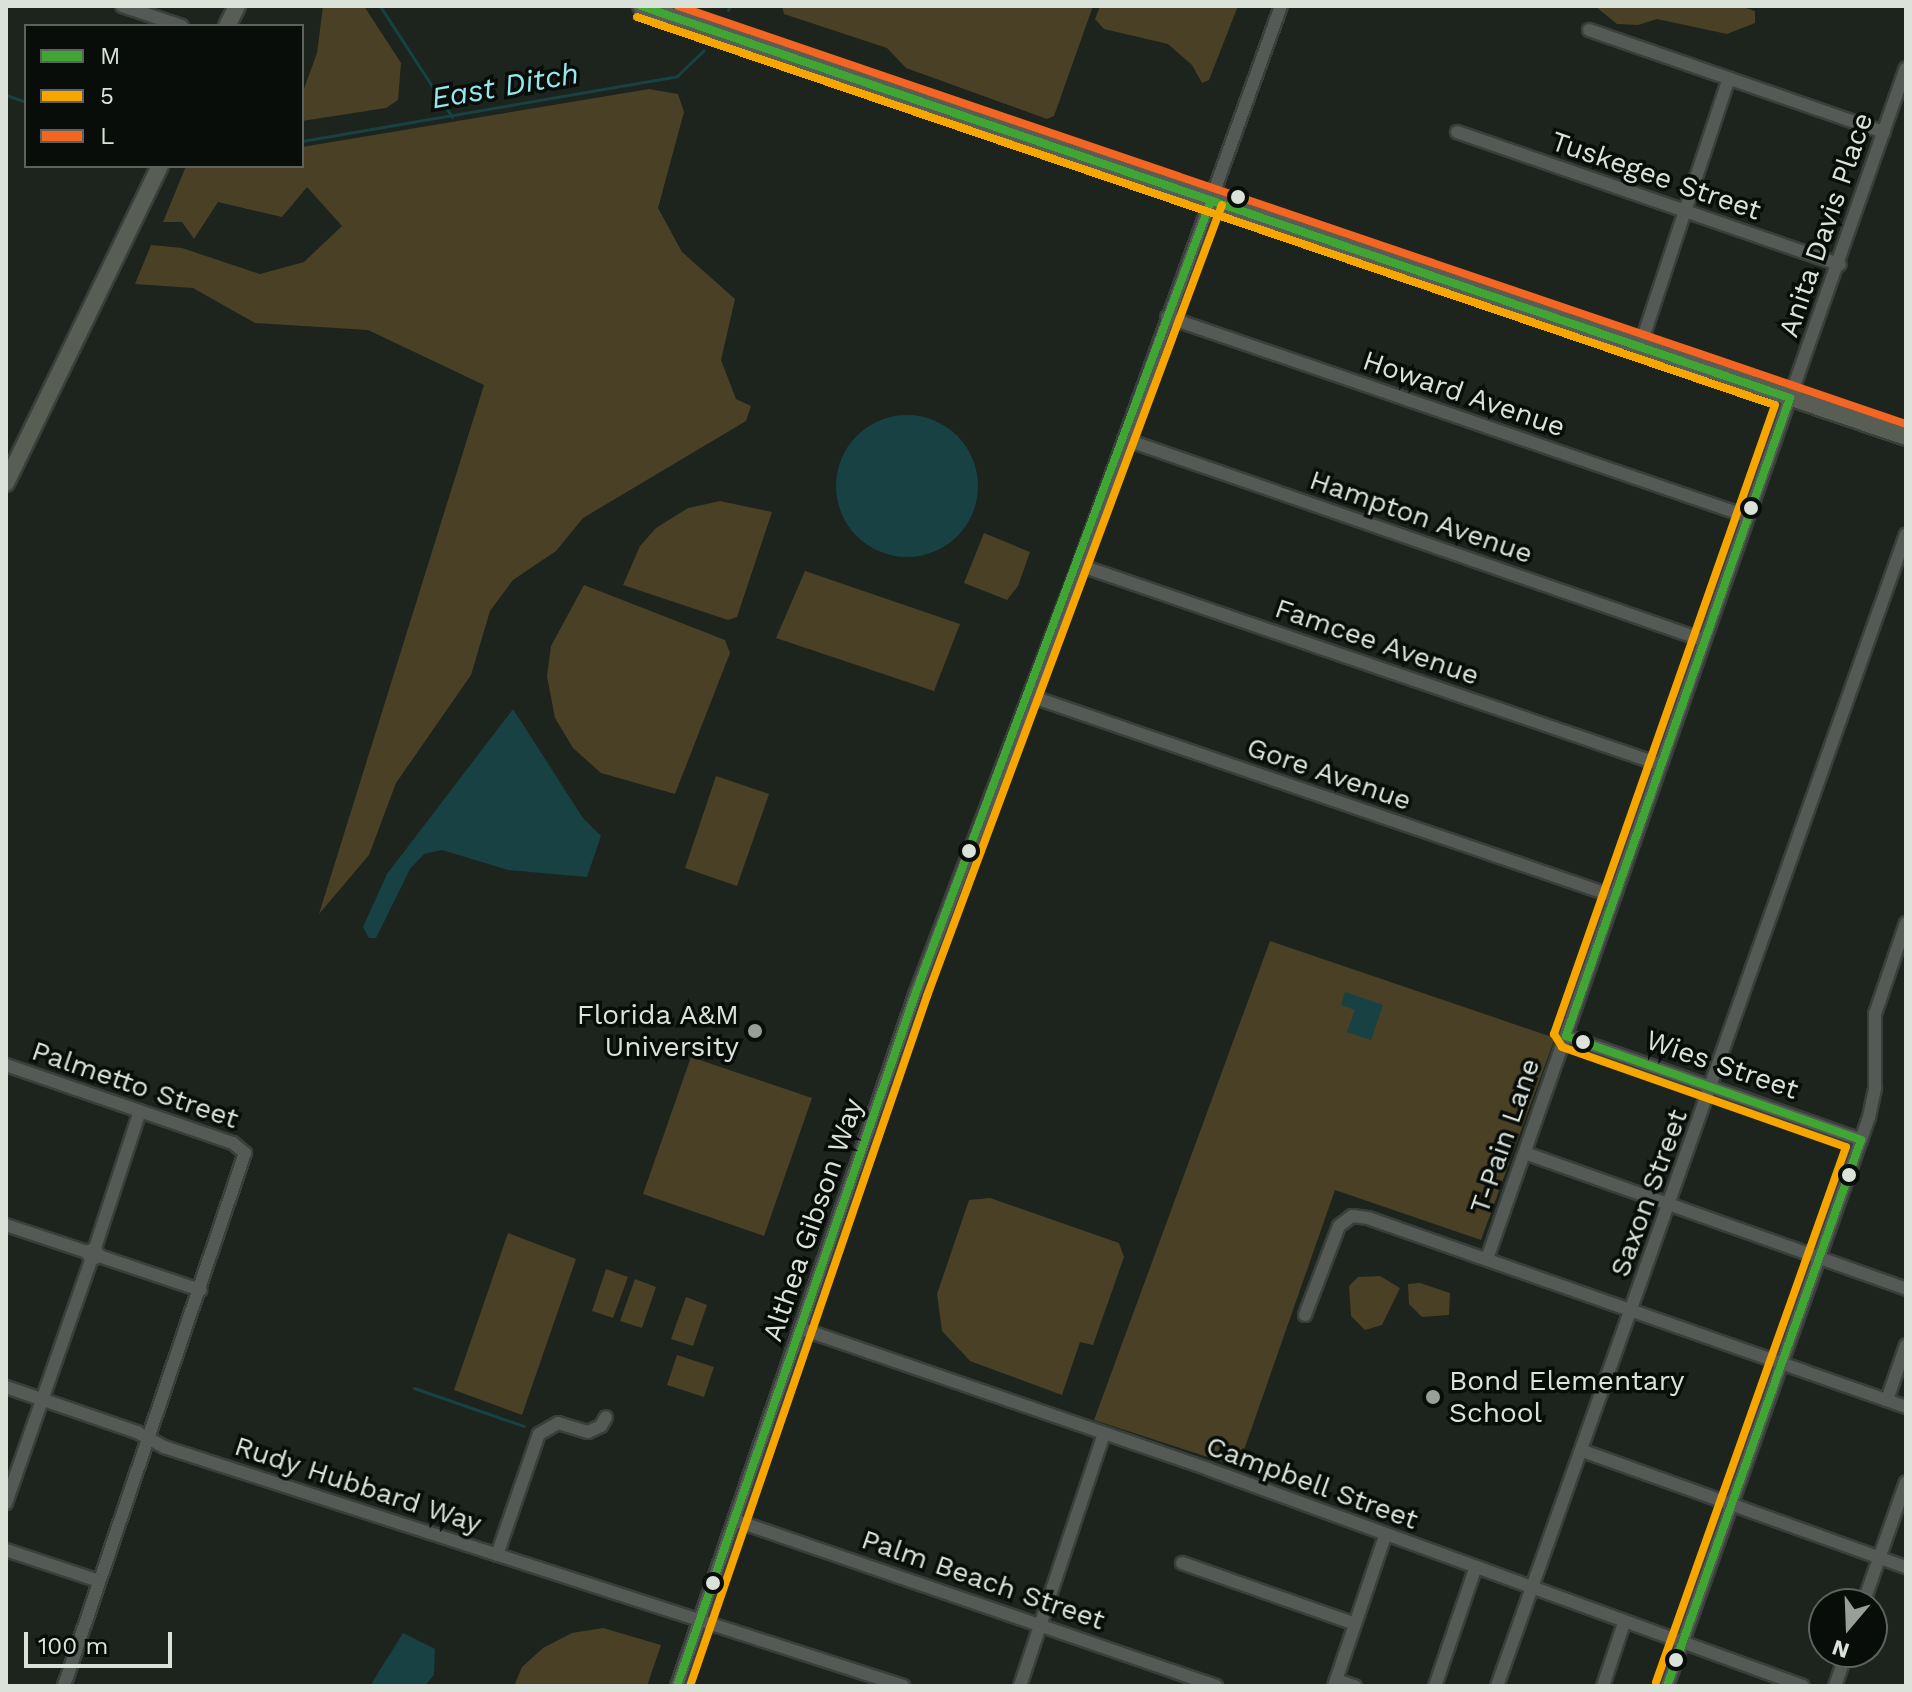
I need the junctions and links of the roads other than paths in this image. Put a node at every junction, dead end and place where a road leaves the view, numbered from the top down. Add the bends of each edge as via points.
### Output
1 (122, 6) edge
2 (237, 6) edge
3 (641, 6) edge
4 (1281, 6) edge
5 (176, 24) edge
6 (228, 24) edge
7 (1589, 30) dead end
8 (1906, 68) edge
9 (1729, 78) junction
10 (1457, 132) dead end
11 (1884, 132) junction
12 (159, 168) edge
13 (1211, 201) junction
14 (1685, 211) junction
15 (1840, 265) junction
16 (1167, 317) junction
17 (1640, 347) junction
18 (1790, 398) junction
19 (1906, 437) edge
20 (1124, 439) junction
21 (6, 483) edge
22 (1746, 516) junction
23 (1906, 534) edge
24 (1079, 565) junction
25 (1703, 640) junction
26 (1030, 696) junction
27 (1659, 764) junction
28 (1613, 896) junction
29 (1906, 923) edge
30 (1566, 1036) junction
31 (6, 1065) edge
32 (1712, 1087) junction
33 (140, 1111) junction
34 (1861, 1140) junction
35 (1525, 1153) junction
36 (1669, 1205) junction
37 (6, 1225) edge
38 (93, 1254) junction
39 (1488, 1256) junction
40 (1819, 1259) junction
41 (1906, 1289) edge
42 (200, 1290) junction
43 (1634, 1307) junction
44 (1305, 1315) dead end
45 (802, 1329) junction
46 (1906, 1345) edge
47 (1783, 1362) junction
48 (6, 1387) edge
49 (42, 1399) junction
50 (1887, 1400) junction
51 (1906, 1407) edge
52 (606, 1417) dead end
53 (1104, 1434) junction
54 (148, 1438) junction
55 (1583, 1451) junction
56 (1906, 1482) edge
57 (6, 1503) edge
58 (1733, 1505) junction
59 (734, 1520) junction
60 (1385, 1536) junction
61 (6, 1550) edge
62 (497, 1555) junction
63 (1880, 1557) junction
64 (1182, 1563) dead end
65 (1906, 1567) edge
66 (1475, 1569) junction
67 (99, 1581) junction
68 (1869, 1588) edge
69 (1533, 1590) junction
70 (700, 1619) junction
71 (1624, 1623) junction
72 (1355, 1624) junction
73 (1039, 1625) junction
74 (1683, 1644) junction
75 (1772, 1681) edge
76 (1335, 1683) edge
77 (64, 1686) edge
78 (677, 1686) edge
79 (903, 1686) edge
80 (1020, 1686) edge
81 (1216, 1686) edge
82 (1355, 1686) edge
83 (1435, 1686) edge
84 (1497, 1686) edge
85 (1603, 1686) edge
86 (1667, 1686) edge
87 (1803, 1686) edge

1 - 5 street
2 - 6 main road
3 - 13 main road
4 - 13 street, Althea Gibson Way
7 - 9 street
8 - 11 street, Anita Davis Place
9 - 11 street
9 - 14 street
10 - 14 street, Tuskegee Street
11 - 15 street, Anita Davis Place
12 - 21 main road
13 - 16 street, Althea Gibson Way
13 - 17 main road
14 - 15 street, Tuskegee Street
14 - 17 street
15 - 18 street, Anita Davis Place
16 - 20 street, Althea Gibson Way
16 - 22 street, Howard Avenue
17 - 18 main road
18 - 19 main road
18 - 22 street, T-Pain Lane
20 - 24 street, Althea Gibson Way
20 - 25 street, Hampton Avenue
22 - 25 street, T-Pain Lane
23 - 32 street, Saxon Street
24 - 26 street, Althea Gibson Way
24 - 27 street, Famcee Avenue
25 - 27 street, T-Pain Lane
26 - 28 street, Gore Avenue
26 - 45 street, Althea Gibson Way via 916,992
27 - 28 street, T-Pain Lane
28 - 30 street, T-Pain Lane
29 - 34 street via 1875,1014 1875,1088
30 - 32 street, Wies Street
30 - 35 street, T-Pain Lane
31 - 33 street, Palmetto Street
32 - 34 street, Wies Street
32 - 36 street, Saxon Street
33 - 38 street
33 - 42 street, Palmetto Street via 233,1143 245,1153
34 - 40 street
35 - 36 street
35 - 39 street, T-Pain Lane
36 - 40 street
36 - 43 street, Saxon Street
37 - 38 street
38 - 42 street
38 - 49 street
39 - 43 street
39 - 44 street via 1378,1220 1346,1219 1328,1248
40 - 41 street
40 - 47 street
42 - 54 street
43 - 47 street
43 - 55 street, Saxon Street
45 - 53 street, Campbell Street
45 - 59 street, Althea Gibson Way
46 - 50 street
47 - 50 street
47 - 58 street
48 - 49 street, Rudy Hubbard Way
49 - 54 street, Rudy Hubbard Way
49 - 57 street
50 - 51 street
52 - 62 street via 588,1432 558,1423 539,1434
53 - 60 street, Campbell Street
53 - 73 street
54 - 62 street, Rudy Hubbard Way
54 - 67 street
55 - 58 street
55 - 69 street, Saxon Street
56 - 63 street
58 - 63 street
58 - 74 street
59 - 70 street, Althea Gibson Way
59 - 73 street, Palm Beach Street
60 - 66 street, Campbell Street
60 - 72 street
61 - 67 street
62 - 70 street, Rudy Hubbard Way
63 - 65 street
63 - 68 street
64 - 72 street
66 - 69 street, Campbell Street
66 - 83 street
67 - 77 street
69 - 71 street, Campbell Street
69 - 84 street, Saxon Street
70 - 78 street, Althea Gibson Way
70 - 79 street, Rudy Hubbard Way
71 - 74 street, Campbell Street
71 - 85 street
72 - 76 street
73 - 80 street
73 - 81 street, Palm Beach Street
74 - 75 street, Campbell Street
74 - 86 street
75 - 87 street, Campbell Street
76 - 82 street

